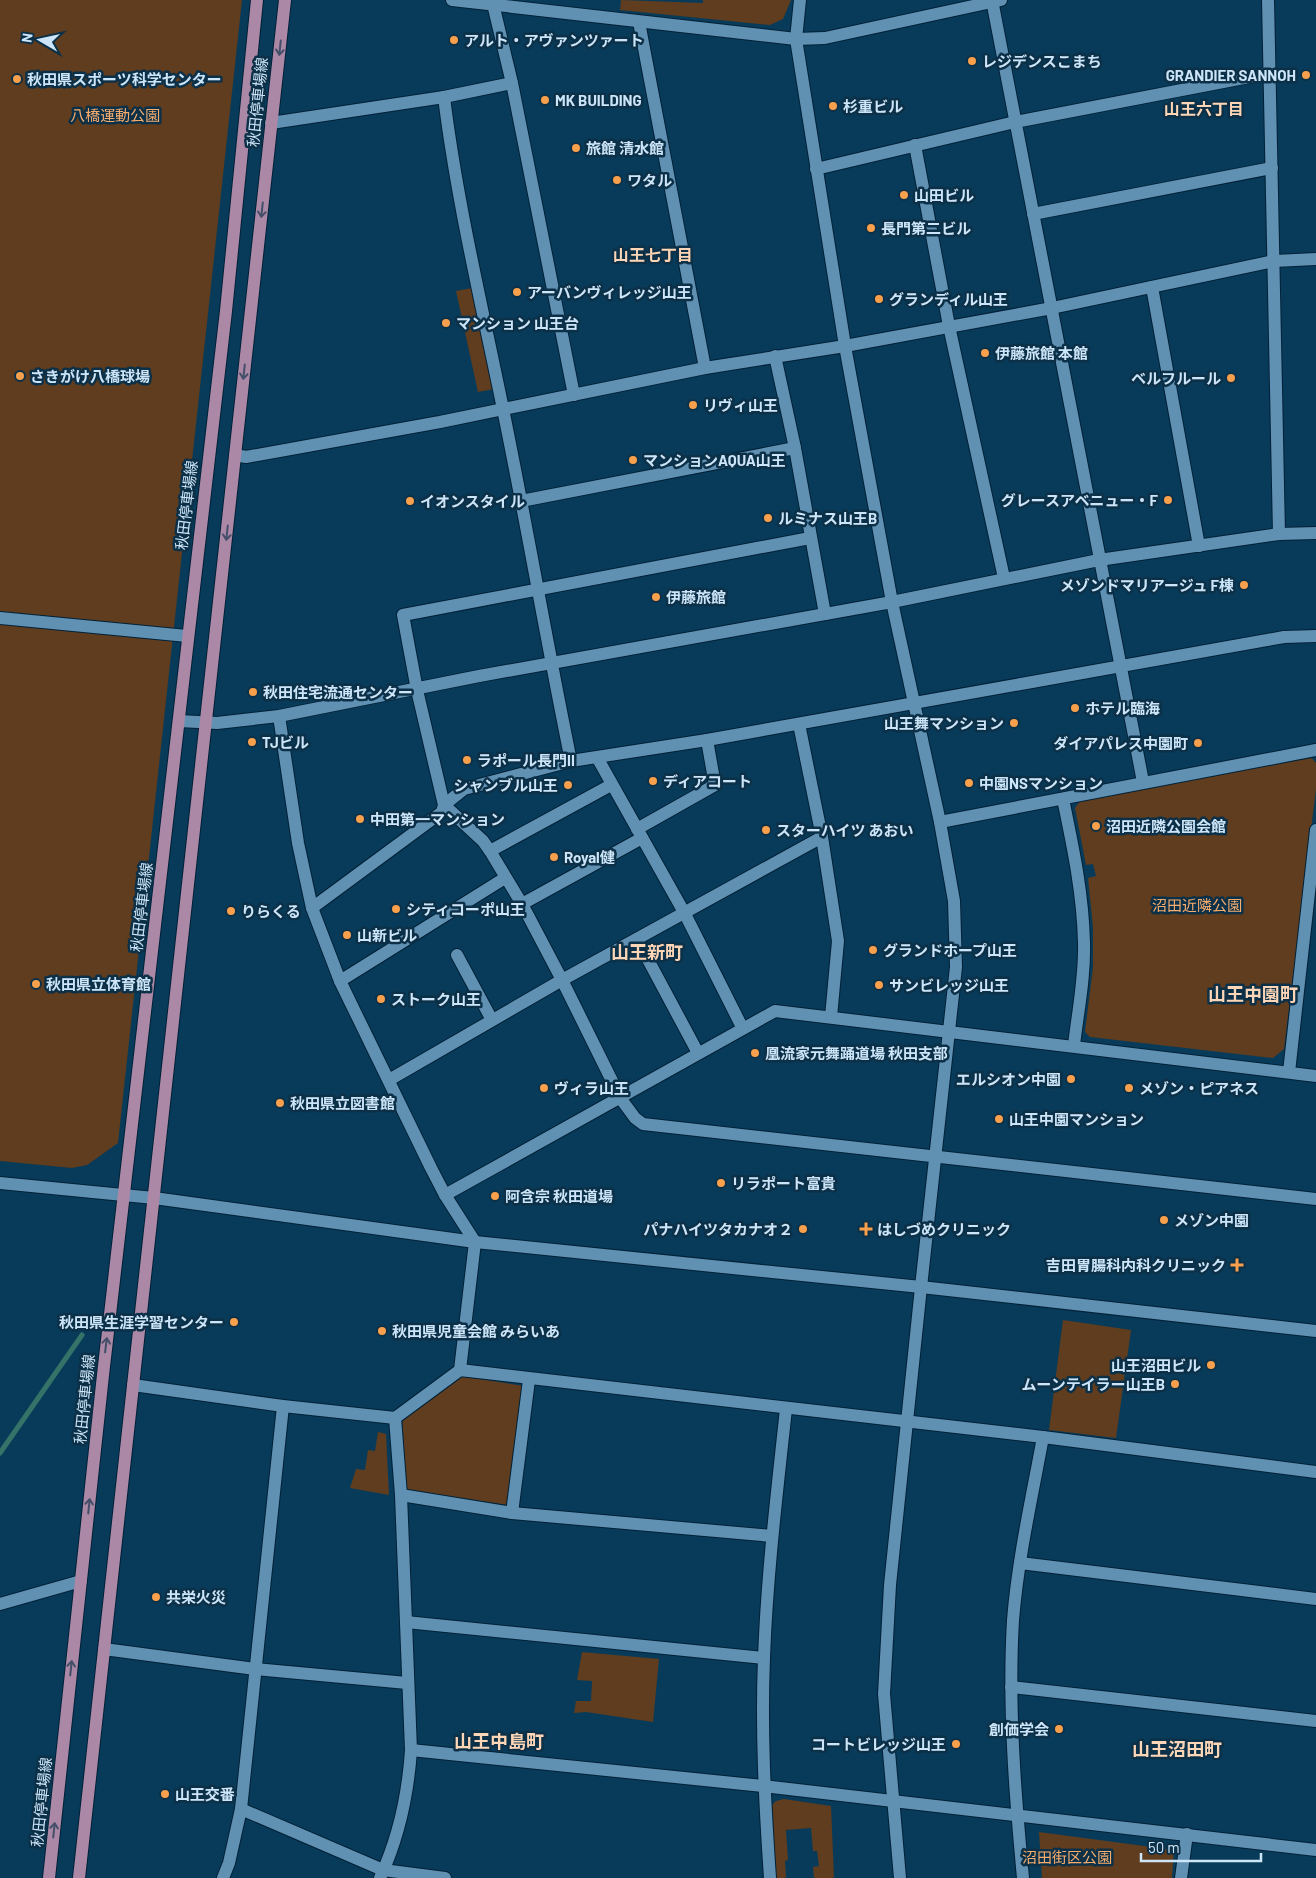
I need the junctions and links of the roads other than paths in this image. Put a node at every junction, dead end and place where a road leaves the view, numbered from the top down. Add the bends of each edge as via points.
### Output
1 (257, 0) edge
2 (285, 0) edge
3 (452, 0) edge
4 (800, 0) edge
5 (1268, 0) edge
6 (995, 1) edge
7 (493, 4) junction
8 (639, 22) junction
9 (796, 39) junction
10 (1270, 73) junction
11 (512, 84) junction
12 (444, 97) junction
13 (1015, 122) junction
14 (272, 123) junction
15 (915, 145) junction
16 (1272, 168) junction
17 (816, 170) junction
18 (1033, 214) junction
19 (1316, 258) edge
20 (1274, 260) junction
21 (1152, 287) junction
22 (1052, 308) junction
23 (949, 326) junction
24 (845, 346) junction
25 (774, 356) junction
26 (705, 368) junction
27 (574, 395) junction
28 (503, 409) junction
29 (795, 448) junction
30 (235, 455) junction
31 (521, 501) junction
32 (1316, 533) edge
33 (1279, 534) junction
34 (810, 538) junction
35 (1200, 546) junction
36 (1099, 560) junction
37 (1004, 578) junction
38 (539, 589) junction
39 (892, 602) junction
40 (825, 614) junction
41 (0, 618) edge
42 (187, 636) junction
43 (1316, 636) edge
44 (551, 664) junction
45 (1120, 665) junction
46 (417, 690) junction
47 (915, 701) junction
48 (279, 716) junction
49 (179, 721) junction
50 (206, 722) junction
51 (799, 724) junction
52 (707, 740) junction
53 (1316, 750) edge
54 (598, 759) junction
55 (571, 761) junction
56 (1143, 782) junction
57 (611, 785) junction
58 (1063, 799) junction
59 (444, 805) junction
60 (940, 822) junction
61 (1316, 830) edge
62 (639, 834) junction
63 (822, 837) junction
64 (490, 850) junction
65 (505, 878) junction
66 (522, 904) junction
67 (312, 908) junction
68 (685, 914) junction
69 (637, 939) junction
70 (457, 955) dead end
71 (562, 980) junction
72 (340, 981) junction
73 (831, 1017) junction
74 (492, 1020) junction
75 (742, 1027) junction
76 (948, 1032) junction
77 (1074, 1045) junction
78 (698, 1053) junction
79 (1290, 1072) junction
80 (1316, 1076) edge
81 (389, 1080) junction
82 (620, 1098) junction
83 (935, 1156) junction
84 (0, 1182) edge
85 (124, 1195) junction
86 (445, 1196) junction
87 (154, 1198) junction
88 (1316, 1199) edge
89 (475, 1242) junction
90 (921, 1287) junction
91 (1316, 1331) edge
92 (460, 1370) junction
93 (529, 1380) junction
94 (133, 1385) junction
95 (284, 1406) junction
96 (786, 1409) junction
97 (395, 1418) junction
98 (908, 1423) junction
99 (1043, 1436) junction
100 (1316, 1472) edge
101 (401, 1495) junction
102 (512, 1513) junction
103 (772, 1536) junction
104 (1020, 1563) junction
105 (81, 1581) junction
106 (1316, 1599) edge
107 (0, 1604) edge
108 (406, 1622) junction
109 (104, 1649) junction
110 (764, 1658) junction
111 (255, 1669) junction
112 (407, 1683) junction
113 (1011, 1687) junction
114 (1316, 1721) edge
115 (411, 1750) junction
116 (763, 1786) junction
117 (895, 1802) junction
118 (241, 1809) junction
119 (1017, 1817) junction
120 (1187, 1834) junction
121 (1316, 1850) edge
122 (381, 1874) edge
123 (49, 1878) edge
124 (79, 1878) edge
125 (223, 1878) edge
126 (445, 1878) edge
127 (770, 1878) edge
128 (900, 1878) edge
129 (1023, 1878) edge
130 (1181, 1878) edge

1 - 42 main road, 秋田停車場線 via 226,311
2 -> 14 main road, 秋田停車場線
3 - 7 street
4 - 9 street
5 - 10 street
6 - 9 street via 826,38
6 - 13 street
7 - 8 street
7 - 11 street
8 - 9 street
8 - 26 street
9 - 17 street
10 - 13 street
10 - 16 street
11 - 12 street
11 - 27 street
12 - 14 street
12 - 28 street via 469,244
13 - 15 street
13 - 18 street
14 -> 30 main road, 秋田停車場線
15 - 17 street
15 - 23 street
16 - 18 street
16 - 20 street
17 - 24 street
18 - 22 street
19 - 20 street
20 - 21 street
20 - 33 street
21 - 22 street
21 - 35 street
22 - 23 street
22 - 36 street
23 - 24 street
23 - 37 street
24 - 25 street
24 - 39 street
25 - 26 street
25 - 29 street
26 - 27 street
27 - 28 street
28 - 30 street via 246,457
28 - 31 street
29 - 31 street
29 - 34 street
30 -> 50 main road, 秋田停車場線
31 - 38 street
32 - 33 street
33 - 35 street
34 - 38 street
34 - 40 street
35 - 36 street
36 - 37 street
36 - 45 street
37 - 39 street
38 - 44 street
38 - 46 street via 403,615
39 - 40 street
39 - 47 street
40 - 44 street
41 - 42 street
42 - 49 main road, 秋田停車場線
43 - 45 street via 1284,637
44 - 46 street
44 - 55 street
45 - 47 street
45 - 56 street
46 - 48 street
46 - 59 street
47 - 51 street
47 - 60 street
48 - 50 street
48 - 67 street via 298,843
49 - 50 street
49 - 85 main road, 秋田停車場線
50 - 87 main road, 秋田停車場線
51 - 52 street
51 - 63 street
52 - 54 street
52 - 62 street via 714,785
53 - 56 street
54 - 55 street
54 - 57 street
55 - 59 street via 464,789
56 - 58 street
57 - 62 street
57 - 64 street
58 - 60 street
58 - 77 street via 1078,872 1084,943
59 - 64 street
59 - 67 street via 442,812
60 - 76 street via 954,901 956,934 956,967
61 - 79 street
62 - 66 street
62 - 68 street
63 - 68 street
63 - 73 street via 838,941
64 - 65 street
65 - 66 street
65 - 72 street
66 - 71 street
67 - 72 street
68 - 69 street
68 - 75 street
69 - 71 street
69 - 78 street
70 - 74 street
71 - 74 street
71 - 82 street
72 - 81 street
73 - 75 street via 775,1011
73 - 76 street
74 - 81 street
75 - 78 street
76 - 77 street
76 - 83 street
77 - 79 street
78 - 82 street
79 - 80 street
81 - 86 street
82 - 83 street via 643,1124
82 - 86 street
83 - 88 street
83 - 90 street
84 - 85 street
85 - 87 street
105 -> 85 main road, 秋田停車場線
86 - 89 street
87 - 89 street
87 - 94 main road, 秋田停車場線
89 - 90 street
89 - 92 street
90 - 91 street
90 - 98 street
92 - 93 street
92 - 97 street
93 - 96 street
93 - 102 street
94 - 95 street
94 - 109 main road, 秋田停車場線
95 - 97 street
95 - 111 street
96 - 98 street
96 - 103 street
97 - 101 street
98 - 99 street
98 - 117 street via 890,1585 884,1694
99 - 100 street
99 - 104 street
101 - 102 street
101 - 108 street
102 - 103 street
103 - 110 street
104 - 106 street
104 - 113 street
105 - 107 street
123 -> 105 main road, 秋田停車場線
108 - 110 street
108 - 112 street
109 - 111 street
109 - 124 main road, 秋田停車場線
110 - 116 street
111 - 112 street
111 - 118 street
112 - 115 street
113 - 114 street
113 - 119 street
115 - 116 street
115 - 122 street via 403,1816
116 - 117 street
116 - 127 street
117 - 119 street
117 - 128 street
118 - 122 street
118 - 125 street
119 - 120 street
119 - 129 street
120 - 121 street
120 - 130 street
122 - 126 street

